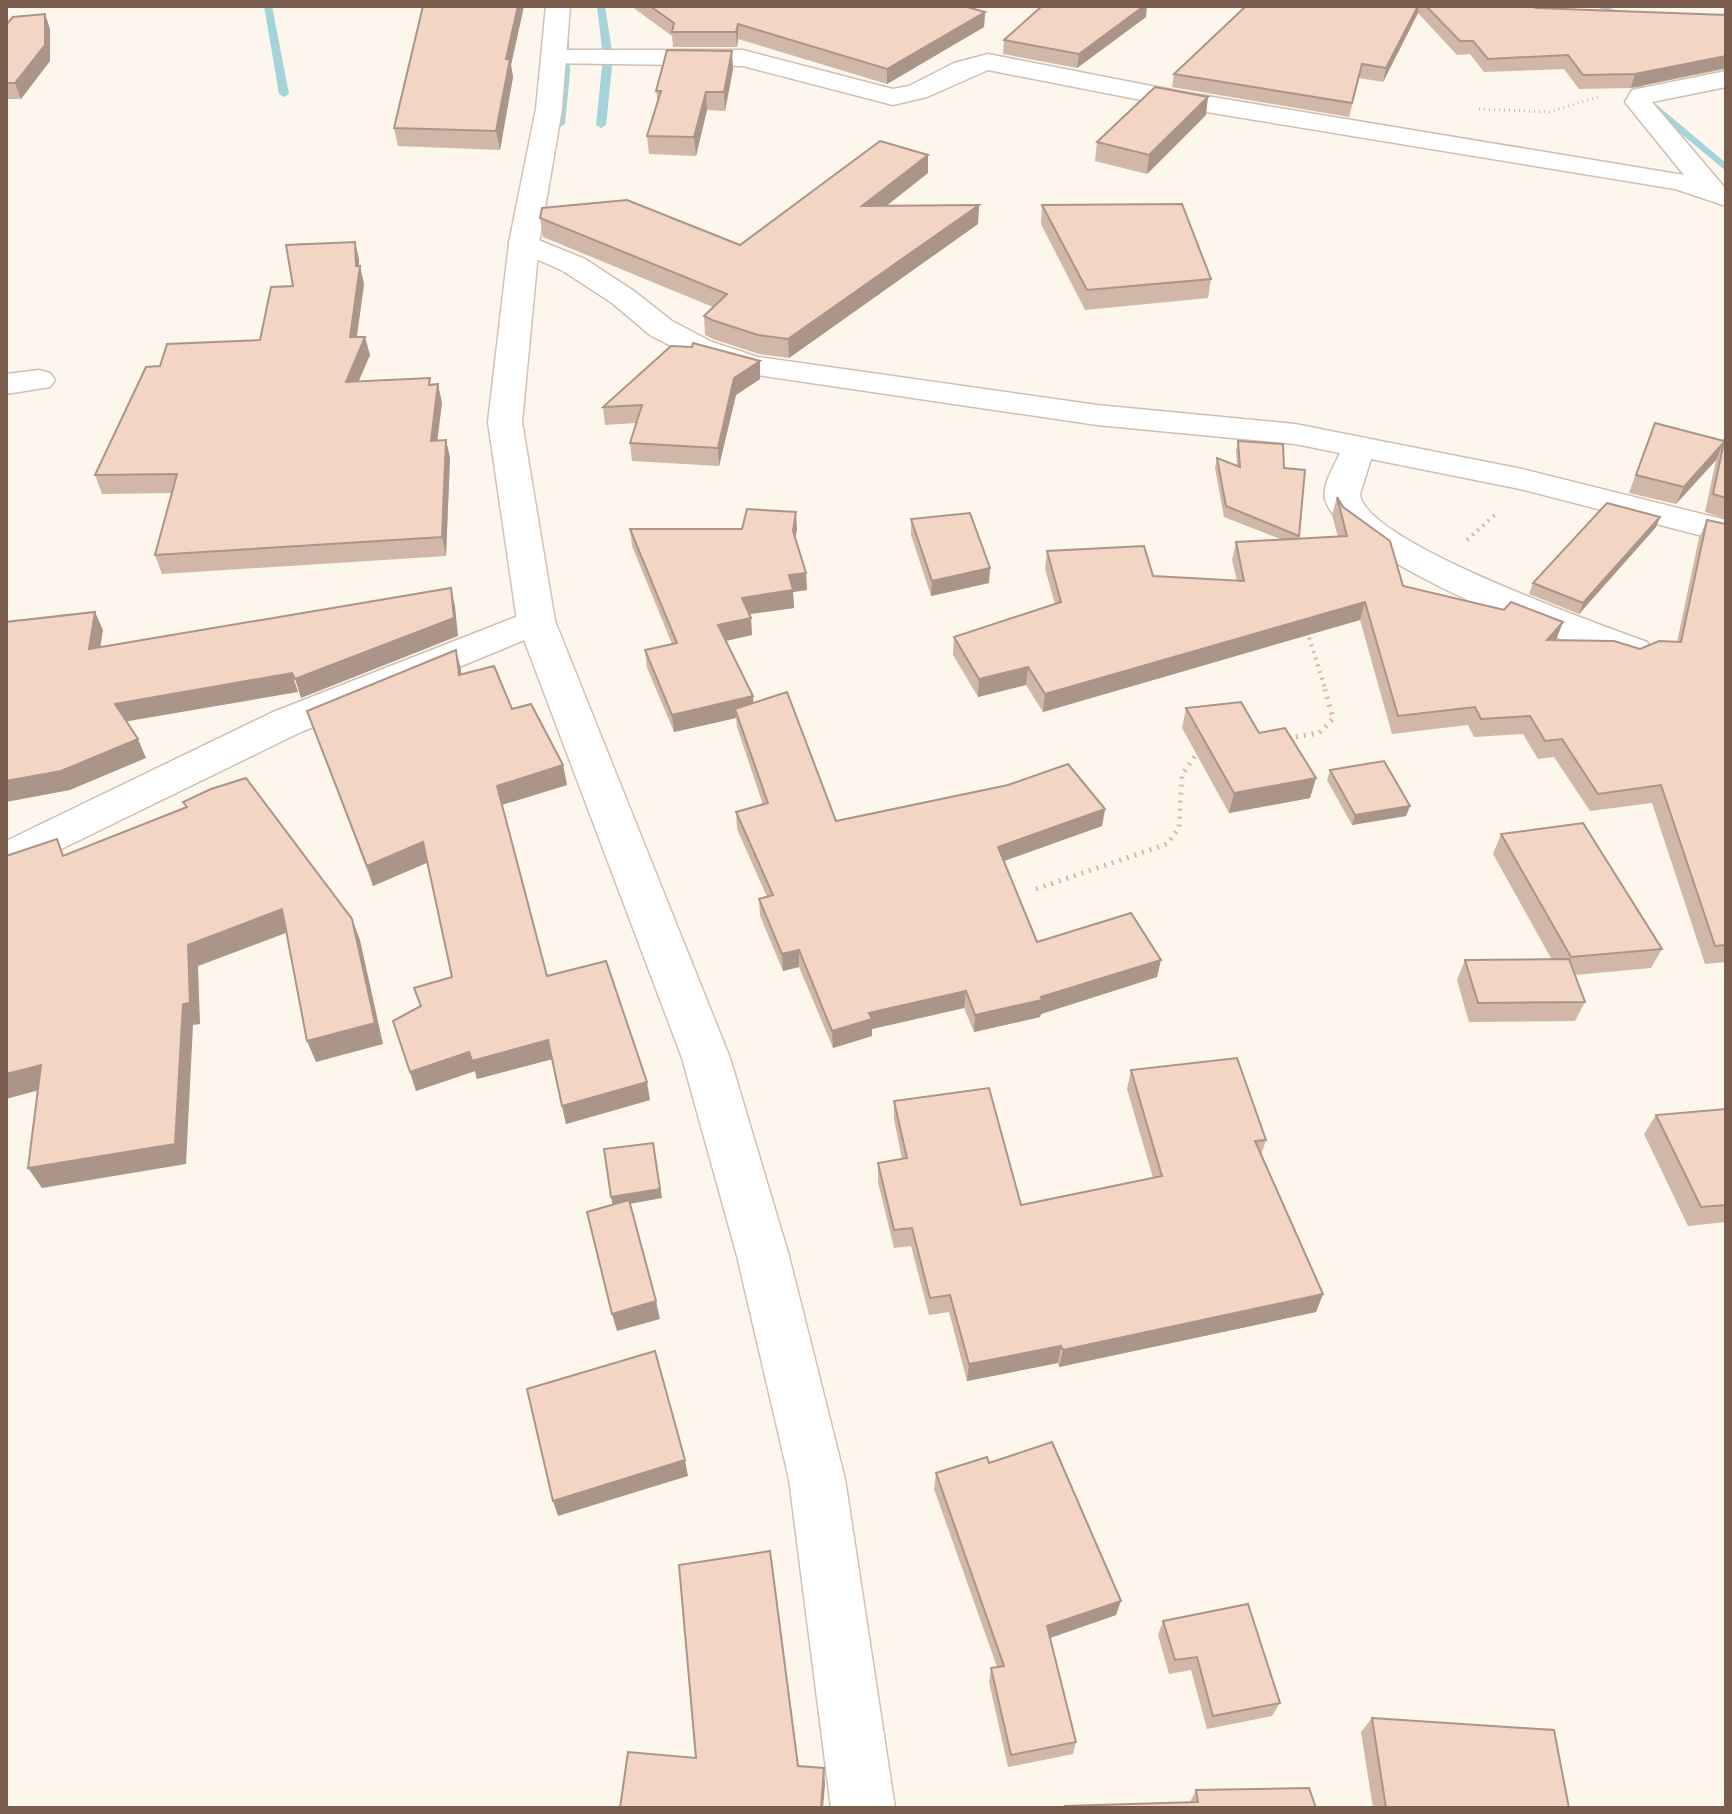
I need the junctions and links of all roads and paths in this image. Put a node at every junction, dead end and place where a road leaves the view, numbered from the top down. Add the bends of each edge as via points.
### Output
1 (558, 6) edge
2 (555, 58) junction
3 (1726, 79) edge
4 (1718, 194) edge
5 (524, 243) junction
6 (39, 380) dead end
7 (6, 384) edge
8 (1359, 448) junction
9 (1522, 479) junction
10 (1726, 531) edge
11 (1430, 567) junction
12 (1307, 620) edge
13 (536, 621) junction
14 (1633, 651) edge
15 (1281, 739) edge
16 (1209, 745) edge
17 (6, 860) edge
18 (1036, 889) dead end
19 (863, 1808) edge

1 - 2 street
2 - 4 street via 743,58 893,97 911,96 963,66 988,62
2 - 5 street
3 - 4 street via 1641,96 1638,102
5 - 8 street via 574,265 661,328 701,349 754,366 1097,415 1295,434
5 - 13 street via 505,422
6 - 7 street
8 - 9 street
8 - 11 street via 1343,486 1350,516
9 - 10 street
9 - 11 path via 1494,518
11 - 14 street
12 - 15 path via 1307,642 1333,719 1326,731
13 - 17 street via 287,722
13 - 19 street via 706,1058 763,1256 817,1479
16 - 18 path via 1182,766 1179,828 1167,844

